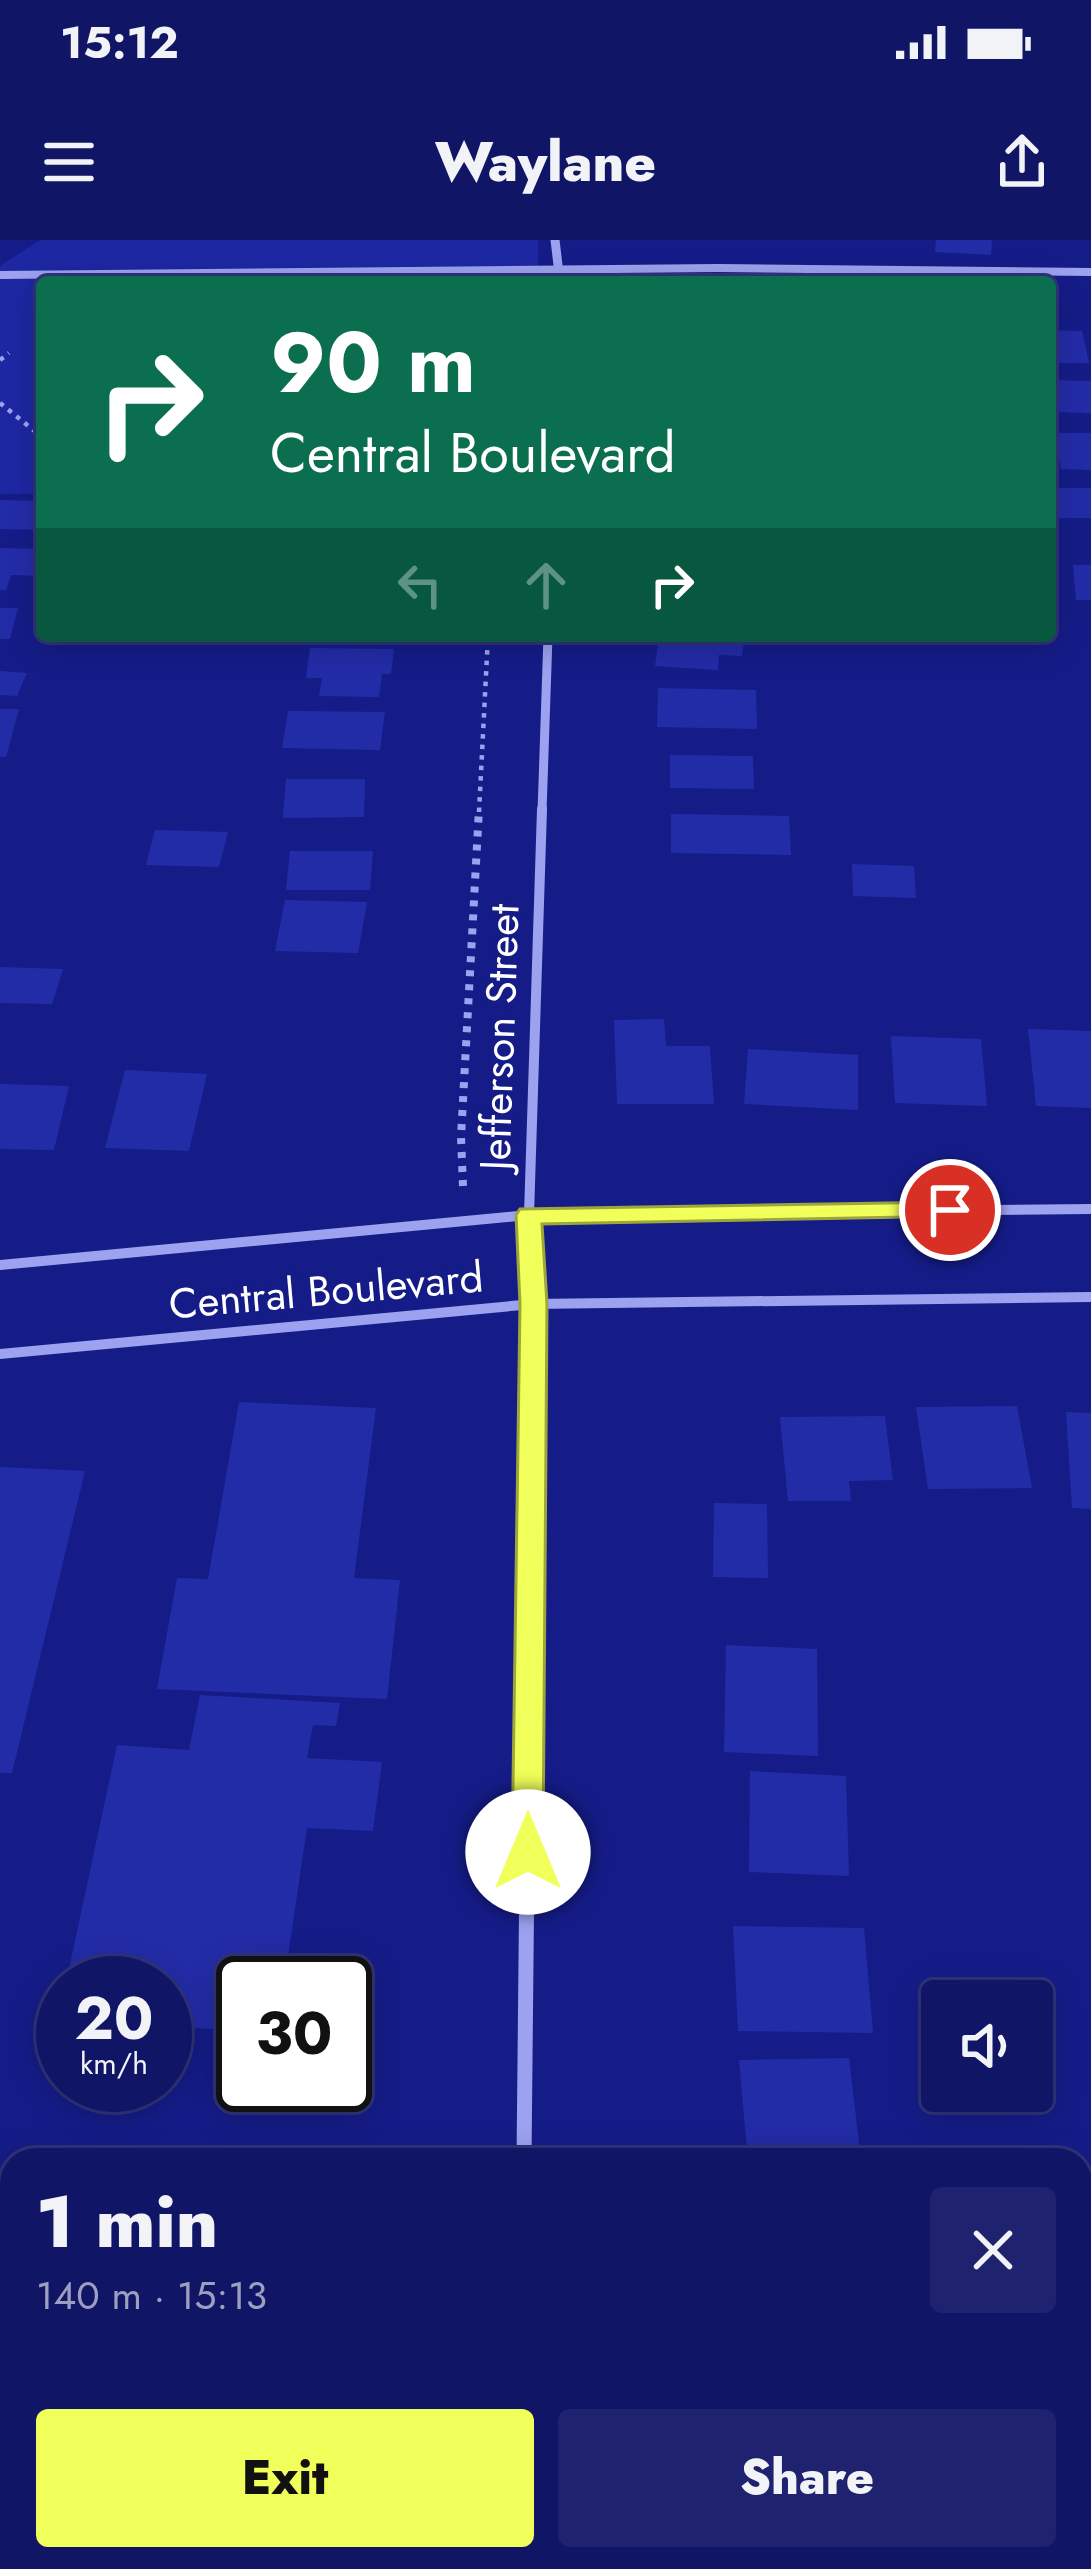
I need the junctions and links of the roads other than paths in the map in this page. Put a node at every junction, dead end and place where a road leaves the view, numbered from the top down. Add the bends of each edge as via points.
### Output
1 (555, 240) edge
2 (1091, 272) edge
3 (0, 275) edge
4 (560, 275) edge
5 (548, 642) edge
6 (1091, 1209) edge
7 (529, 1215) junction
8 (0, 1264) edge
9 (1091, 1297) edge
10 (533, 1304) junction
11 (0, 1354) edge
12 (524, 2148) edge

1 - 4 street
2 - 4 street
3 - 4 street
5 - 7 street, Jefferson Street
6 - 7 street, Central Boulevard
7 - 8 street, Central Boulevard
7 - 10 street, Jefferson Street
9 - 10 street, Central Boulevard
10 - 11 street, Central Boulevard
10 - 12 street, Jefferson Street

